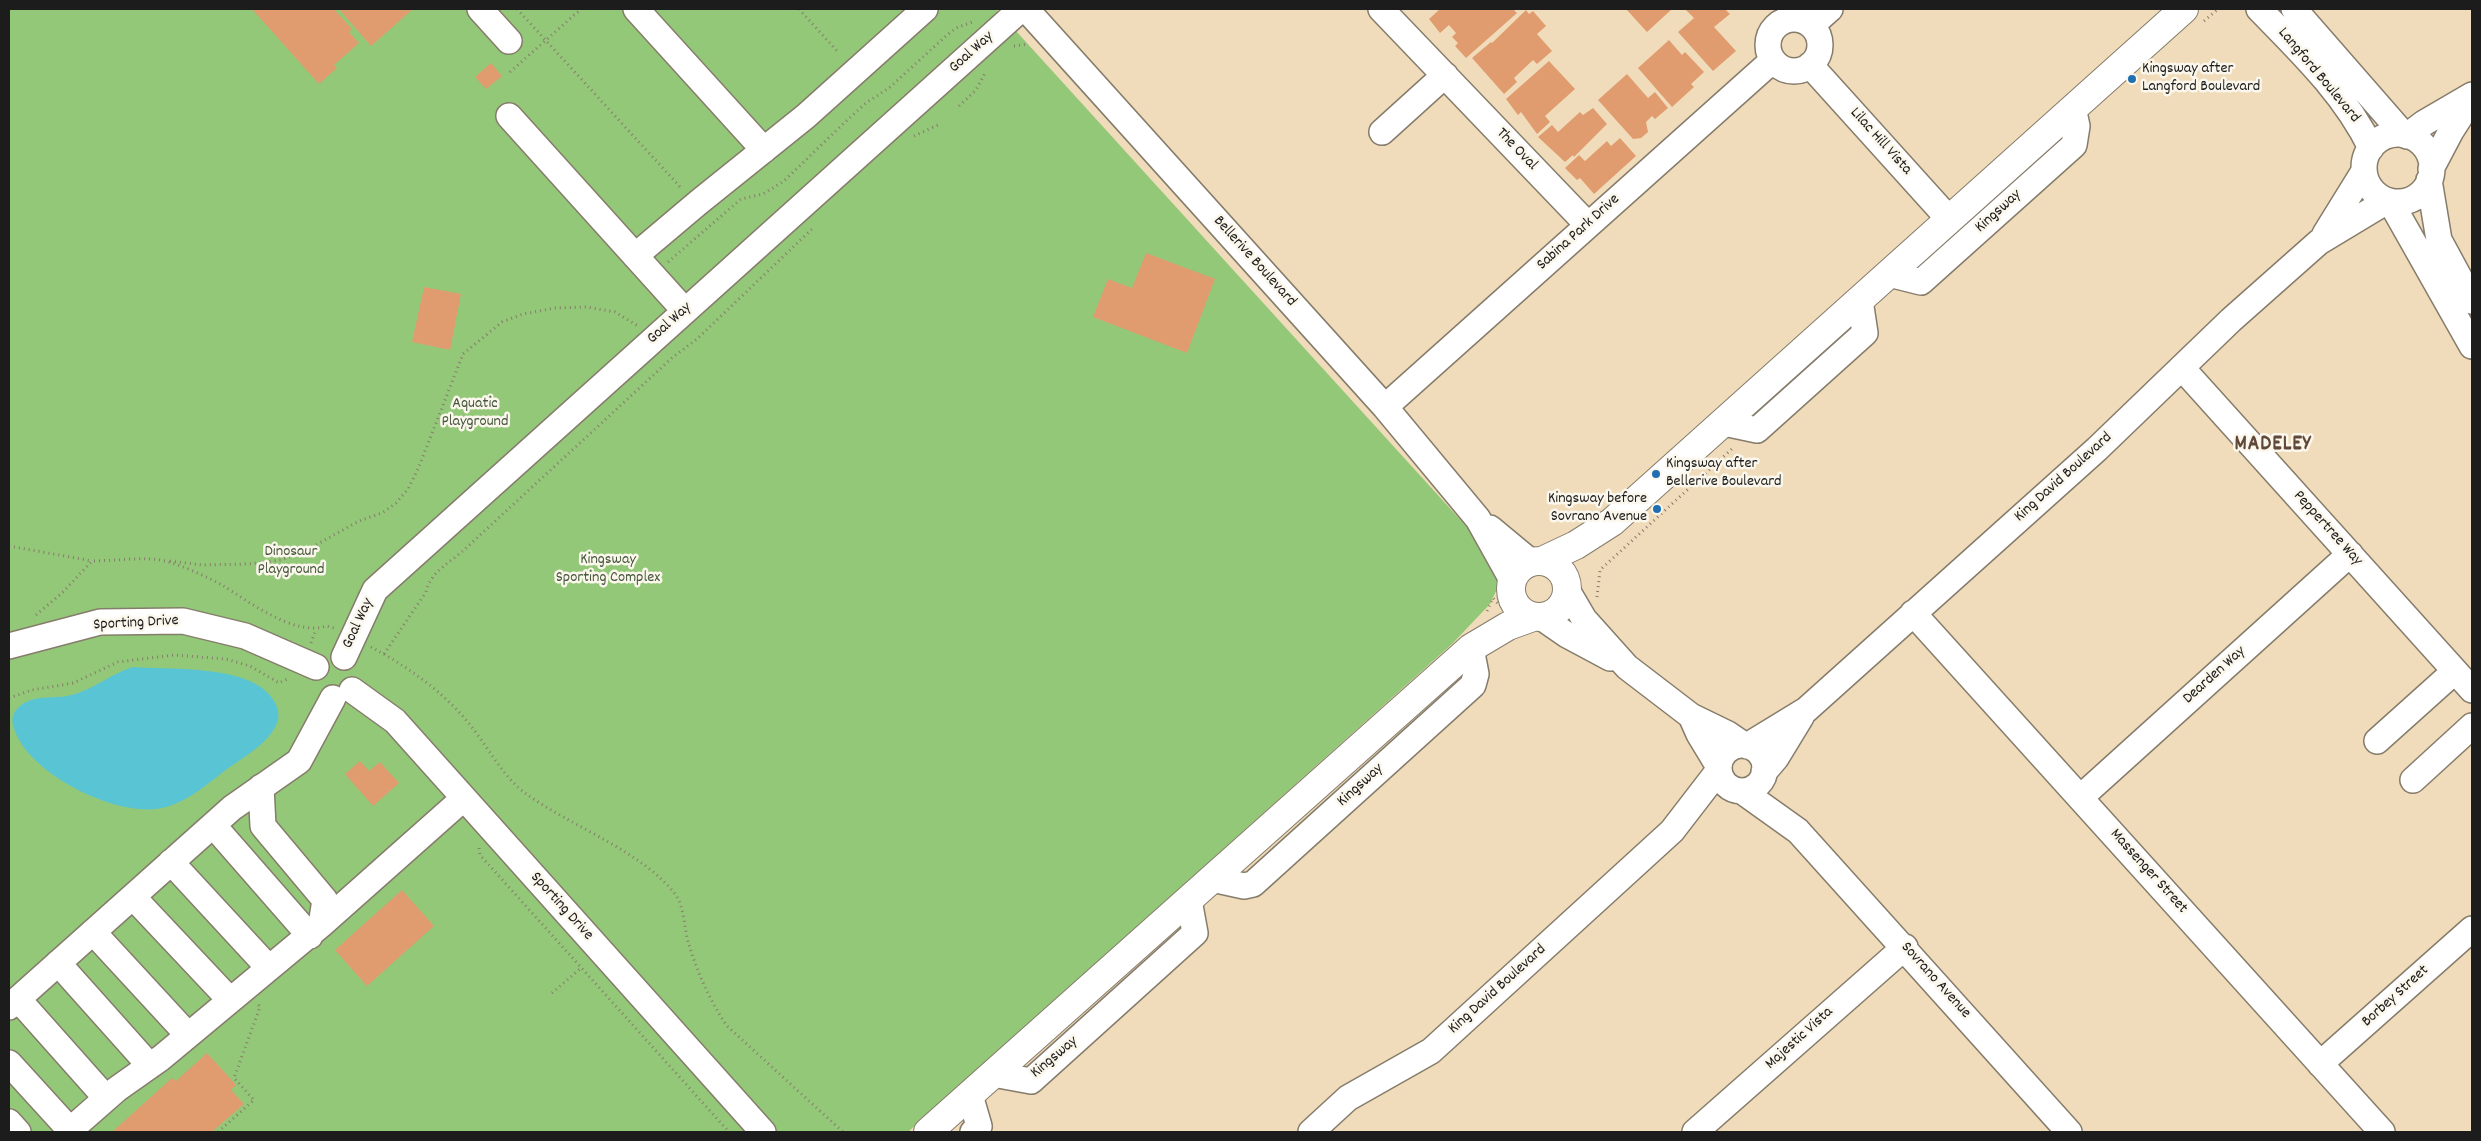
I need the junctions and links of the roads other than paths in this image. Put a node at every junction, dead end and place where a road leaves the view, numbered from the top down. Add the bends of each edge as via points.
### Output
1 (480, 9) edge
2 (636, 9) edge
3 (925, 9) edge
4 (1021, 9) edge
5 (1026, 9) edge
6 (1381, 9) edge
7 (1830, 9) edge
8 (2184, 9) edge
9 (2259, 9) edge
10 (2294, 9) edge
11 (1771, 16) edge
12 (1812, 25) junction
13 (509, 41) dead end
14 (1773, 60) junction
15 (1810, 65) junction
16 (1445, 75) junction
17 (2472, 96) edge
18 (2073, 108) junction
19 (509, 116) dead end
20 (1382, 132) dead end
21 (2405, 136) junction
22 (764, 150) junction
23 (2368, 159) junction
24 (2430, 174) junction
25 (2389, 201) junction
26 (1949, 219) junction
27 (1588, 225) junction
28 (2319, 242) junction
29 (636, 256) junction
30 (1889, 274) junction
31 (2472, 301) edge
32 (685, 311) junction
33 (2472, 346) edge
34 (2182, 368) junction
35 (1385, 407) junction
36 (1612, 522) junction
37 (2350, 554) junction
38 (1513, 579) junction
39 (1567, 587) junction
40 (1913, 613) junction
41 (1537, 617) junction
42 (9, 646) edge
43 (1474, 646) junction
44 (349, 648) junction
45 (310, 664) junction
46 (1627, 668) junction
47 (2455, 670) junction
48 (2472, 690) edge
49 (343, 694) junction
50 (1806, 710) junction
51 (1691, 716) junction
52 (2472, 726) edge
53 (2377, 741) dead end
54 (1745, 745) junction
55 (1719, 768) junction
56 (1764, 773) junction
57 (2413, 780) dead end
58 (261, 787) junction
59 (1741, 791) junction
60 (2080, 797) junction
61 (464, 798) junction
62 (213, 825) junction
63 (1798, 830) junction
64 (1672, 831) junction
65 (171, 862) junction
66 (133, 896) junction
67 (2472, 929) edge
68 (316, 930) junction
69 (93, 932) junction
70 (1905, 946) junction
71 (58, 963) junction
72 (268, 967) junction
73 (230, 1000) junction
74 (13, 1003) edge
75 (188, 1035) junction
76 (9, 1063) edge
77 (2320, 1064) junction
78 (150, 1066) junction
79 (970, 1095) junction
80 (106, 1098) junction
81 (9, 1122) edge
82 (69, 1131) edge
83 (2066, 1131) edge
84 (18, 1132) edge
85 (763, 1132) edge
86 (928, 1132) edge
87 (973, 1132) edge
88 (1311, 1132) edge
89 (1695, 1132) edge
90 (2382, 1132) edge

1 - 13 street
2 - 22 street
3 - 22 street
4 - 32 street, Goal Way
5 - 35 street, Bellerive Boulevard
6 - 16 street, The Oval
7 - 12 street
8 - 18 main road, Kingsway
9 - 23 street, Langford Boulevard via 2345,103 2360,124
10 - 21 street, Langford Boulevard
11 - 12 street via 1795,18
11 - 14 street via 1768,43
12 - 15 street via 1820,41 1820,50
14 - 15 street via 1784,69 1793,71
14 - 27 street, Sabina Park Drive
15 - 26 street, Lilac Hill Vista
16 - 20 street
16 - 27 street, The Oval
17 - 21 street
17 - 24 street
18 - 26 main road, Kingsway
18 - 30 street, Kingsway via 2077,126 2074,145 1921,282
19 - 29 street
21 - 23 street via 2386,137
21 - 24 street via 2425,148 2430,158
22 - 29 street
23 - 25 street via 2367,182 2373,191
23 - 28 street, King David Boulevard
24 - 25 street via 2423,190 2414,198 2402,202
24 - 31 street via 2439,240
25 - 28 street, King David Boulevard
25 - 33 street
26 - 30 main road, Kingsway
27 - 35 street, Sabina Park Drive
28 - 34 street, King David Boulevard
29 - 32 street
30 - 36 main road, Kingsway
32 - 44 street, Goal Way via 375,590
34 - 37 street, Peppertree Way
34 - 40 street, King David Boulevard via 2097,449
35 - 38 street, Bellerive Boulevard via 1478,519
36 - 38 main road, Kingsway
36 - 39 main road, Kingsway
37 - 47 street, Peppertree Way
37 - 60 street, Dearden Way
38 - 39 main road via 1556,566 1565,577
38 - 41 main road via 1516,606
38 - 43 main road, Kingsway
39 - 41 main road, Kingsway via 1566,598 1556,611
39 - 46 street via 1584,619
40 - 50 street, King David Boulevard
40 - 60 street, Massenger Street
41 - 43 main road, Kingsway via 1508,626
41 - 46 street
42 - 45 street, Sporting Drive via 100,622 183,621 245,636
43 - 79 main road, Kingsway
44 - 45 street
44 - 49 street via 350,662 357,675
45 - 49 street, Sporting Drive via 320,692
46 - 51 street
47 - 48 street, Peppertree Way
47 - 53 street
49 - 58 street via 299,761
49 - 61 street, Sporting Drive via 395,721
50 - 54 street, King David Boulevard
50 - 56 street, King David Boulevard
51 - 54 street
51 - 55 street
52 - 57 street
54 - 55 street via 1727,751
54 - 56 street via 1761,755
55 - 59 street via 1726,784
55 - 64 street, King David Boulevard
56 - 59 street via 1757,785
56 - 63 street, Sovrano Avenue
58 - 62 street
58 - 68 street via 263,826 325,900
59 - 63 street, Sovrano Avenue
59 - 64 street, King David Boulevard
60 - 77 street, Massenger Street
61 - 68 street
61 - 85 street, Sporting Drive
62 - 65 street
62 - 68 street
63 - 70 street, Sovrano Avenue
64 - 88 street, King David Boulevard via 1431,1051 1348,1098
65 - 66 street
65 - 72 street
66 - 69 street
66 - 73 street
67 - 77 street, Borbey Street
68 - 72 street
69 - 71 street
69 - 75 street
70 - 83 street, Sovrano Avenue
70 - 89 street, Majestic Vista
71 - 74 street
71 - 78 street
72 - 73 street
73 - 75 street
74 - 80 street
75 - 78 street
76 - 82 street
77 - 90 street, Massenger Street
78 - 80 street
79 - 86 main road, Kingsway
79 - 87 street via 979,1126
80 - 82 street
81 - 84 street

